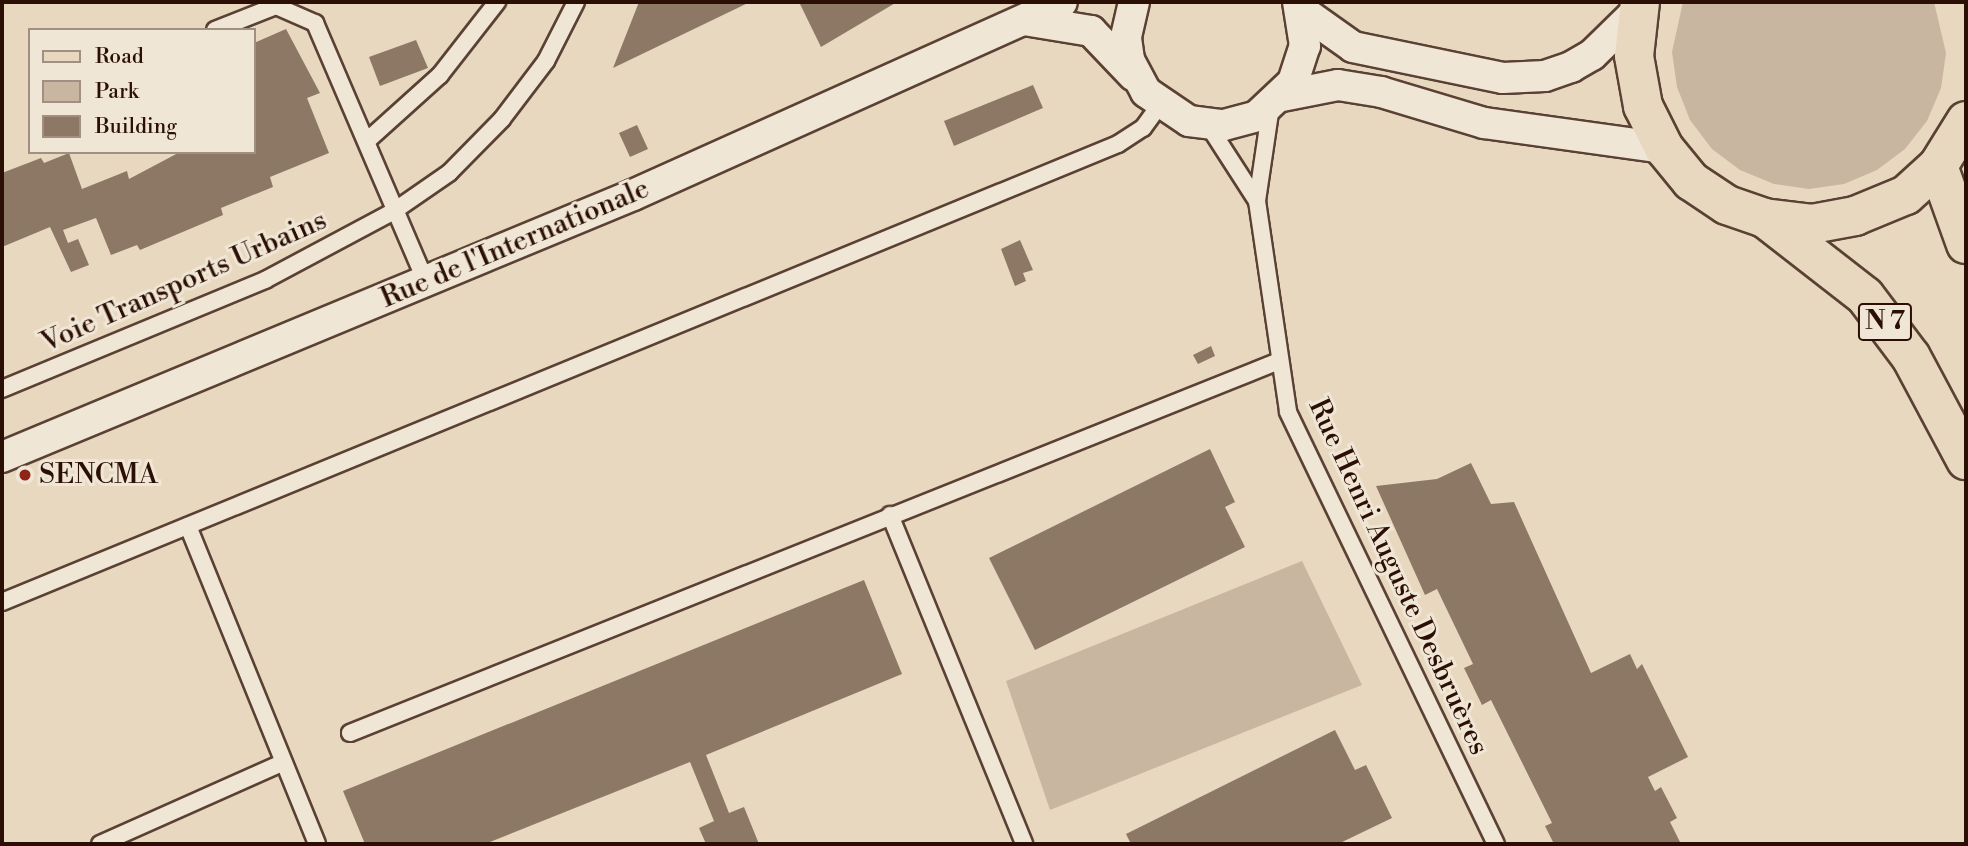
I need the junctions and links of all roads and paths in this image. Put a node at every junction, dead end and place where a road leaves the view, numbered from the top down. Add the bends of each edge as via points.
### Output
1 (496, 2) edge
2 (576, 2) edge
3 (1062, 2) edge
4 (1134, 2) edge
5 (1299, 6) edge
6 (1638, 6) edge
7 (1024, 20) junction
8 (220, 28) edge
9 (1138, 80) junction
10 (1276, 101) junction
11 (1160, 105) junction
12 (1966, 121) edge
13 (1208, 125) junction
14 (369, 139) junction
15 (1664, 148) junction
16 (1938, 166) junction
17 (1257, 201) junction
18 (394, 211) junction
19 (1765, 218) junction
20 (1966, 244) edge
21 (426, 282) junction
22 (1279, 360) junction
23 (2, 389) edge
24 (2, 457) edge
25 (1966, 460) edge
26 (890, 515) junction
27 (188, 526) junction
28 (2, 602) edge
29 (350, 733) dead end
30 (284, 762) junction
31 (100, 844) edge
32 (317, 844) edge
33 (1024, 844) edge
34 (1495, 844) edge

1 - 14 lane via 440,75
2 - 18 lane, Voie Transports Urbains via 546,61 502,119 449,173
3 - 7 street, Rue de l'Internationale
4 - 9 street via 1126,38
5 - 6 street via 1353,47 1503,78 1545,76 1571,67 1592,55
5 - 10 street via 1301,65
6 - 15 main road via 1634,56 1643,106
7 - 9 street via 1091,31
7 - 21 street, Rue de l'Internationale
8 - 14 lane via 276,6 315,23
9 - 11 street
10 - 13 street via 1241,121
10 - 15 street via 1338,85 1381,92 1484,123
10 - 17 lane, Rue Henri Auguste Desbruères
11 - 13 street
11 - 27 lane via 1143,128 1118,144
12 - 16 main road
13 - 17 lane, Rue Henri Auguste Desbruères
14 - 18 lane
15 - 19 main road via 1691,181 1727,205
16 - 19 main road via 1906,195 1855,216 1812,224
16 - 20 main road
17 - 22 lane, Rue Henri Auguste Desbruères
18 - 21 lane
18 - 23 lane, Voie Transports Urbains via 265,280
19 - 25 main road, N 7 via 1865,296 1911,357
21 - 24 street, Rue de l'Internationale
22 - 26 lane
22 - 34 lane, Rue Henri Auguste Desbruères via 1288,412
26 - 29 lane
26 - 33 lane
27 - 28 lane
27 - 30 lane
30 - 31 lane
30 - 32 lane

